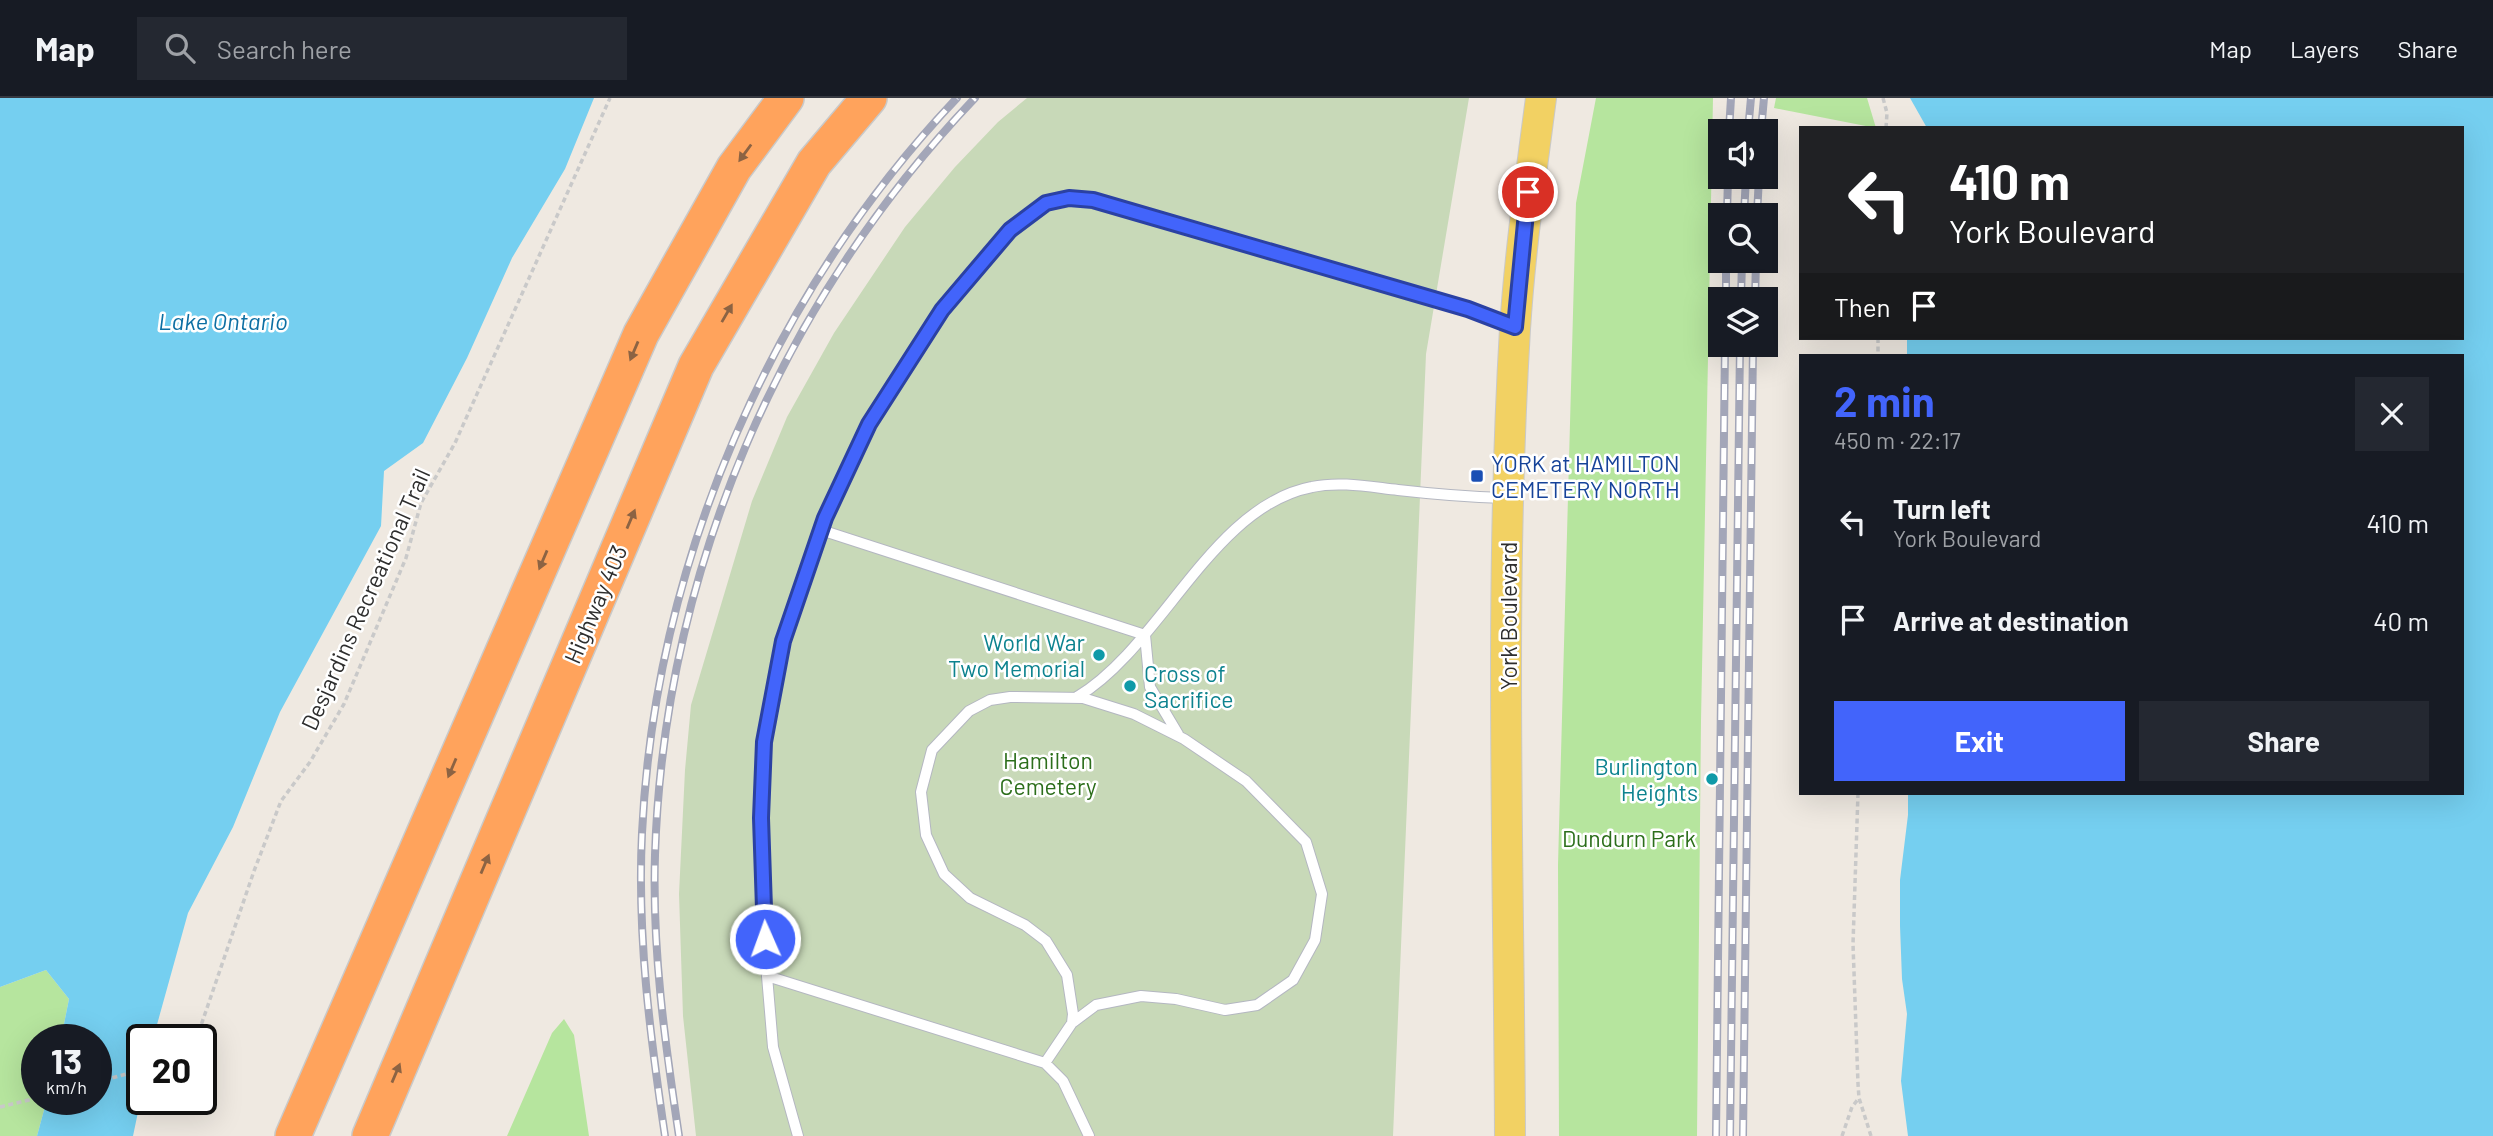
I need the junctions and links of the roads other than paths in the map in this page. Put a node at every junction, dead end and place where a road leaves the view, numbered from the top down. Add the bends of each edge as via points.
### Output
1 (786, 98) edge
2 (869, 98) edge
3 (1541, 98) edge
4 (1515, 327) junction
5 (1508, 498) junction
6 (821, 530) junction
7 (1144, 635) junction
8 (1077, 697) junction
9 (1184, 739) junction
10 (767, 976) junction
11 (1072, 1023) junction
12 (1045, 1063) junction
13 (293, 1136) edge
14 (370, 1136) edge
15 (798, 1136) edge
16 (1089, 1136) edge
17 (1510, 1136) edge

1 -> 13 highway via 734,168 641,334
14 -> 2 highway, Highway 403 via 696,366 814,163
3 - 4 main road, York Boulevard
4 - 5 main road, York Boulevard
4 - 6 lane via 1468,309 1093,200 1069,198 1046,203 1010,230 942,310 869,424
5 - 7 lane via 1338,484 1311,487 1273,500 1240,523
5 - 17 main road, York Boulevard
6 - 7 lane
6 - 10 lane via 783,641 764,742 761,818
7 - 8 lane via 1117,666
7 - 9 lane via 1150,687
8 - 9 lane via 1134,714
8 - 11 lane via 1010,697 990,700 969,711 932,750 921,792 926,835 944,874 970,898 1025,925 1046,941 1067,975
9 - 11 lane via 1246,781 1306,842 1322,894 1315,940 1293,980 1257,1005 1225,1010 1141,996 1097,1005
10 - 12 lane
10 - 15 lane via 773,1047
11 - 12 lane
12 - 16 lane via 1063,1081

